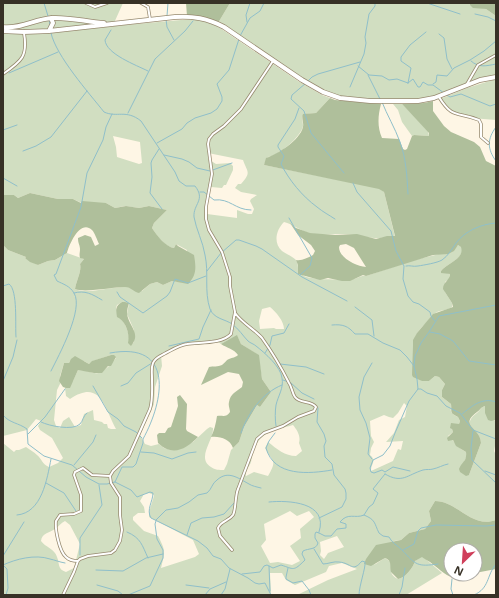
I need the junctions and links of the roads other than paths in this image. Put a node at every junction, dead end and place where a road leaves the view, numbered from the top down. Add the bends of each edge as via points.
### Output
1 (86, 3) edge
2 (107, 3) edge
3 (141, 3) edge
4 (51, 18) junction
5 (150, 20) junction
6 (115, 23) junction
7 (3, 27) edge
8 (3, 31) edge
9 (49, 31) junction
10 (24, 32) junction
11 (496, 54) edge
12 (273, 60) junction
13 (3, 74) edge
14 (496, 77) edge
15 (467, 85) junction
16 (438, 96) junction
17 (488, 143) dead end
18 (235, 312) junction
19 (110, 476) junction
20 (232, 550) dead end
21 (78, 562) junction
22 (63, 595) edge

1 - 2 street via 95,7
3 - 5 street via 148,7
4 - 6 main road
4 - 7 main road via 17,27
4 - 9 main road via 53,22
5 - 6 main road
5 - 12 main road via 192,17 209,20 224,27
6 - 9 main road
8 - 10 main road
9 - 10 main road
10 - 13 street via 24,54 15,66
11 - 15 street via 478,65
12 - 16 main road via 312,86 340,98 410,101
12 - 18 street via 241,109 213,134 208,144 212,174 206,219 209,230 220,247 230,277
14 - 15 main road
15 - 16 main road
16 - 17 street via 452,113 479,120 481,137
18 - 19 street via 231,334 224,339 188,344 155,360 151,371 150,409 129,456
18 - 20 street via 261,338 279,364 297,398 313,403 316,407 314,411 264,433 257,439 236,493 234,514 218,528 220,536
19 - 21 street via 120,497 120,541 111,553 83,557
19 - 21 street via 92,475 83,468 74,473 81,495 81,511 60,515 57,518 56,525 64,555
21 - 22 street

